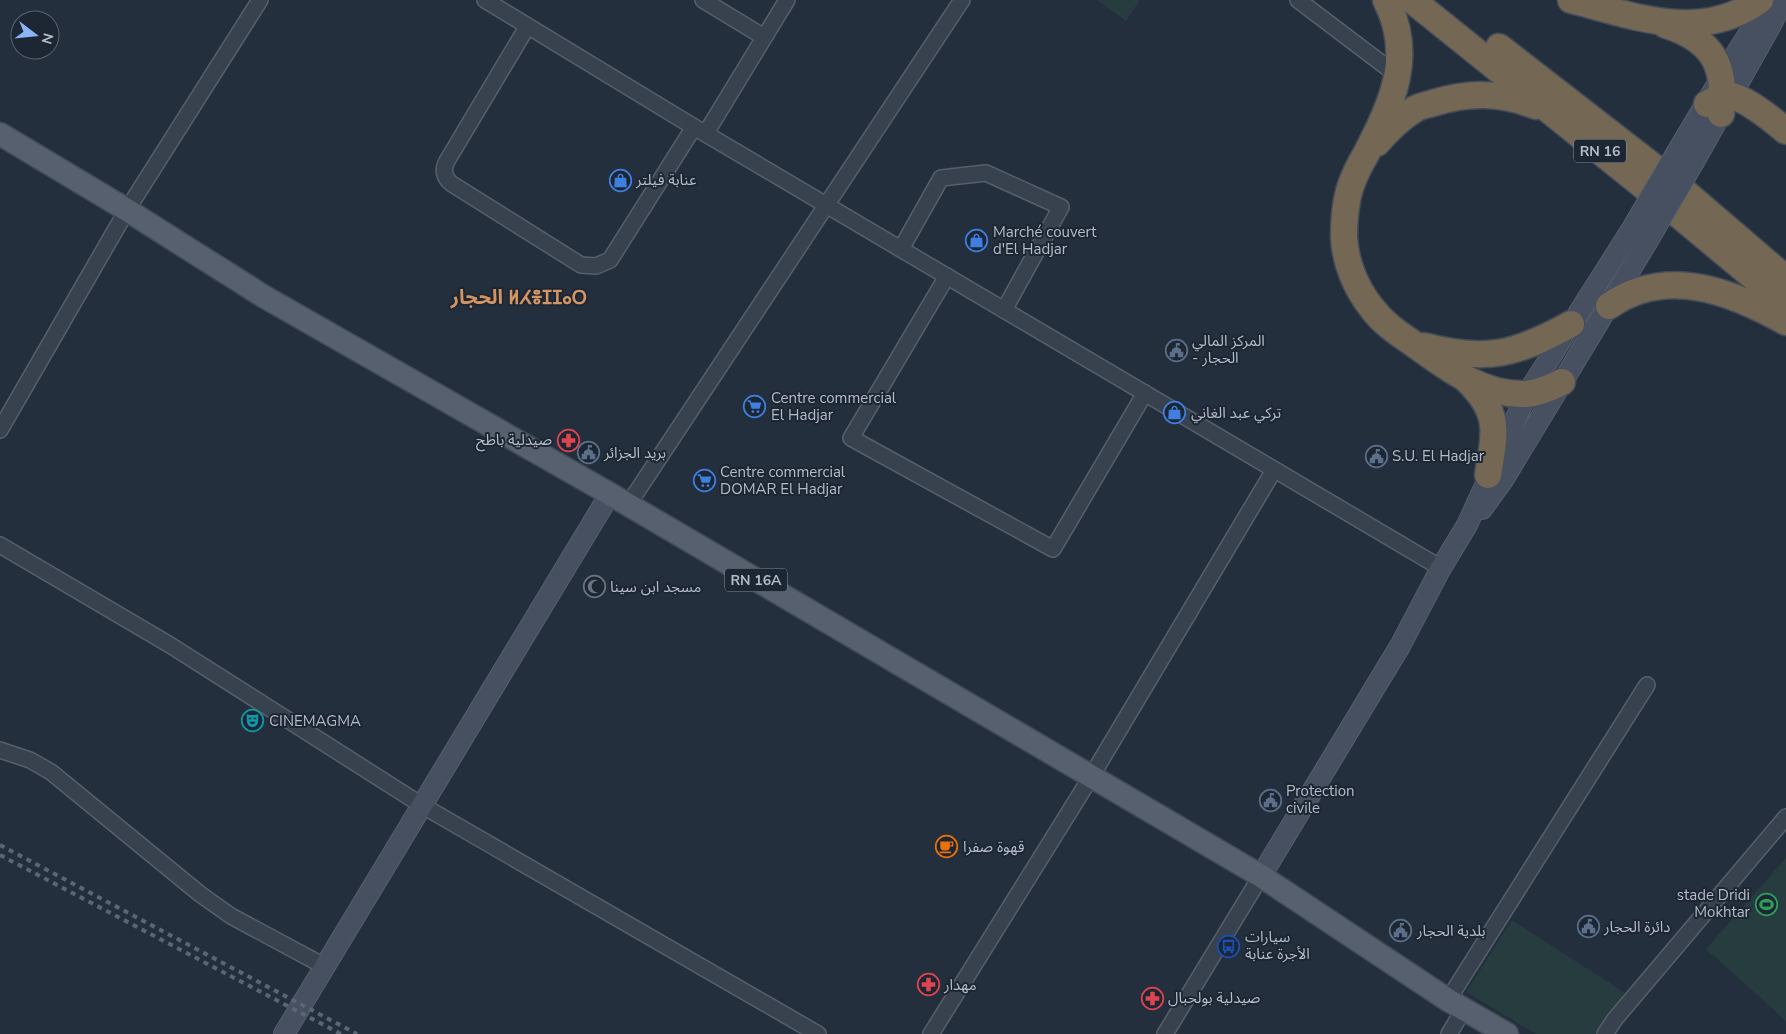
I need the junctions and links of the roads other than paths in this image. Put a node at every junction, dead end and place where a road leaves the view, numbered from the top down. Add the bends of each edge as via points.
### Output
1 (260, 0) edge
2 (485, 0) edge
3 (703, 0) edge
4 (787, 0) edge
5 (962, 0) edge
6 (1298, 0) edge
7 (1386, 0) edge
8 (1412, 0) edge
9 (1438, 0) edge
10 (1571, 0) edge
11 (1760, 0) edge
12 (1770, 0) edge
13 (1783, 0) edge
14 (1653, 21) junction
15 (528, 27) junction
16 (764, 37) junction
17 (1397, 75) junction
18 (1720, 97) junction
19 (1551, 111) junction
20 (700, 130) junction
21 (1786, 131) edge
22 (0, 134) edge
23 (1366, 154) junction
24 (827, 205) junction
25 (127, 210) junction
26 (1638, 238) junction
27 (901, 249) junction
28 (947, 276) junction
29 (1786, 278) edge
30 (1786, 304) edge
31 (1609, 306) junction
32 (1004, 310) junction
33 (1786, 322) edge
34 (1571, 324) junction
35 (1411, 342) junction
36 (1466, 380) junction
37 (1562, 382) junction
38 (1145, 393) junction
39 (1527, 394) junction
40 (0, 430) edge
41 (1274, 470) junction
42 (1488, 475) junction
43 (619, 500) junction
44 (1467, 525) junction
45 (0, 545) edge
46 (1441, 568) junction
47 (1647, 685) dead end
48 (0, 750) edge
49 (1091, 777) junction
50 (423, 806) junction
51 (1786, 817) edge
52 (1261, 876) junction
53 (324, 966) junction
54 (1456, 1005) junction
55 (284, 1034) edge
56 (818, 1034) edge
57 (932, 1034) edge
58 (1165, 1034) edge
59 (1449, 1034) edge
60 (1507, 1034) edge
61 (1605, 1034) edge

1 - 25 street
2 - 15 street
3 - 16 street
4 - 16 street
5 - 24 street
6 - 17 street
7 - 17 highway via 1399,39
8 - 19 highway, RN 16
9 - 29 highway, RN 16 via 1673,182
10 - 14 highway
11 - 14 highway via 1714,22 1683,24
12 - 18 main road
13 - 18 main road via 1772,23
14 - 18 highway via 1685,31 1706,48 1716,61
15 - 20 street
15 - 20 street via 444,171 452,184 581,265 596,266 610,260
16 - 20 street
17 - 23 highway via 1393,93
18 - 21 highway via 1770,118
18 - 26 main road, bridge
19 - 23 highway via 1517,98 1484,94 1443,100 1416,108
19 - 30 highway, RN 16
20 - 24 street
22 - 25 main road, RN 16A
23 - 35 highway via 1346,204 1344,240 1348,258 1361,292 1371,307 1396,333
24 - 27 street
24 - 43 street
25 - 40 street
25 - 43 main road, RN 16A via 263,296
26 - 31 main road
26 - 34 main road
27 - 28 street
27 - 32 street via 941,178 986,173 1061,207
28 - 32 street
28 - 38 street via 851,438 1053,549
31 - 33 highway via 1620,298 1654,286 1689,285 1723,292
31 - 37 main road
32 - 38 street
34 - 35 highway via 1536,343 1496,354 1476,356
34 - 39 main road
35 - 36 highway
36 - 39 highway
36 - 42 highway via 1484,399 1493,419 1494,439
37 - 39 highway
37 - 44 main road via 1503,480
38 - 41 street
39 - 42 main road
41 - 46 street
41 - 49 street
42 - 44 main road
43 - 49 main road, RN 16A
43 - 50 main road
44 - 46 main road
45 - 50 street via 170,645
46 - 52 main road via 1400,646
47 - 54 street
48 - 53 street via 30,760 51,772 200,894 232,916
49 - 52 main road, RN 16A
49 - 57 street
50 - 53 main road
50 - 56 street
51 - 61 street
52 - 54 main road, RN 16A
52 - 58 street
53 - 55 main road
54 - 59 street
54 - 60 main road, RN 16A

